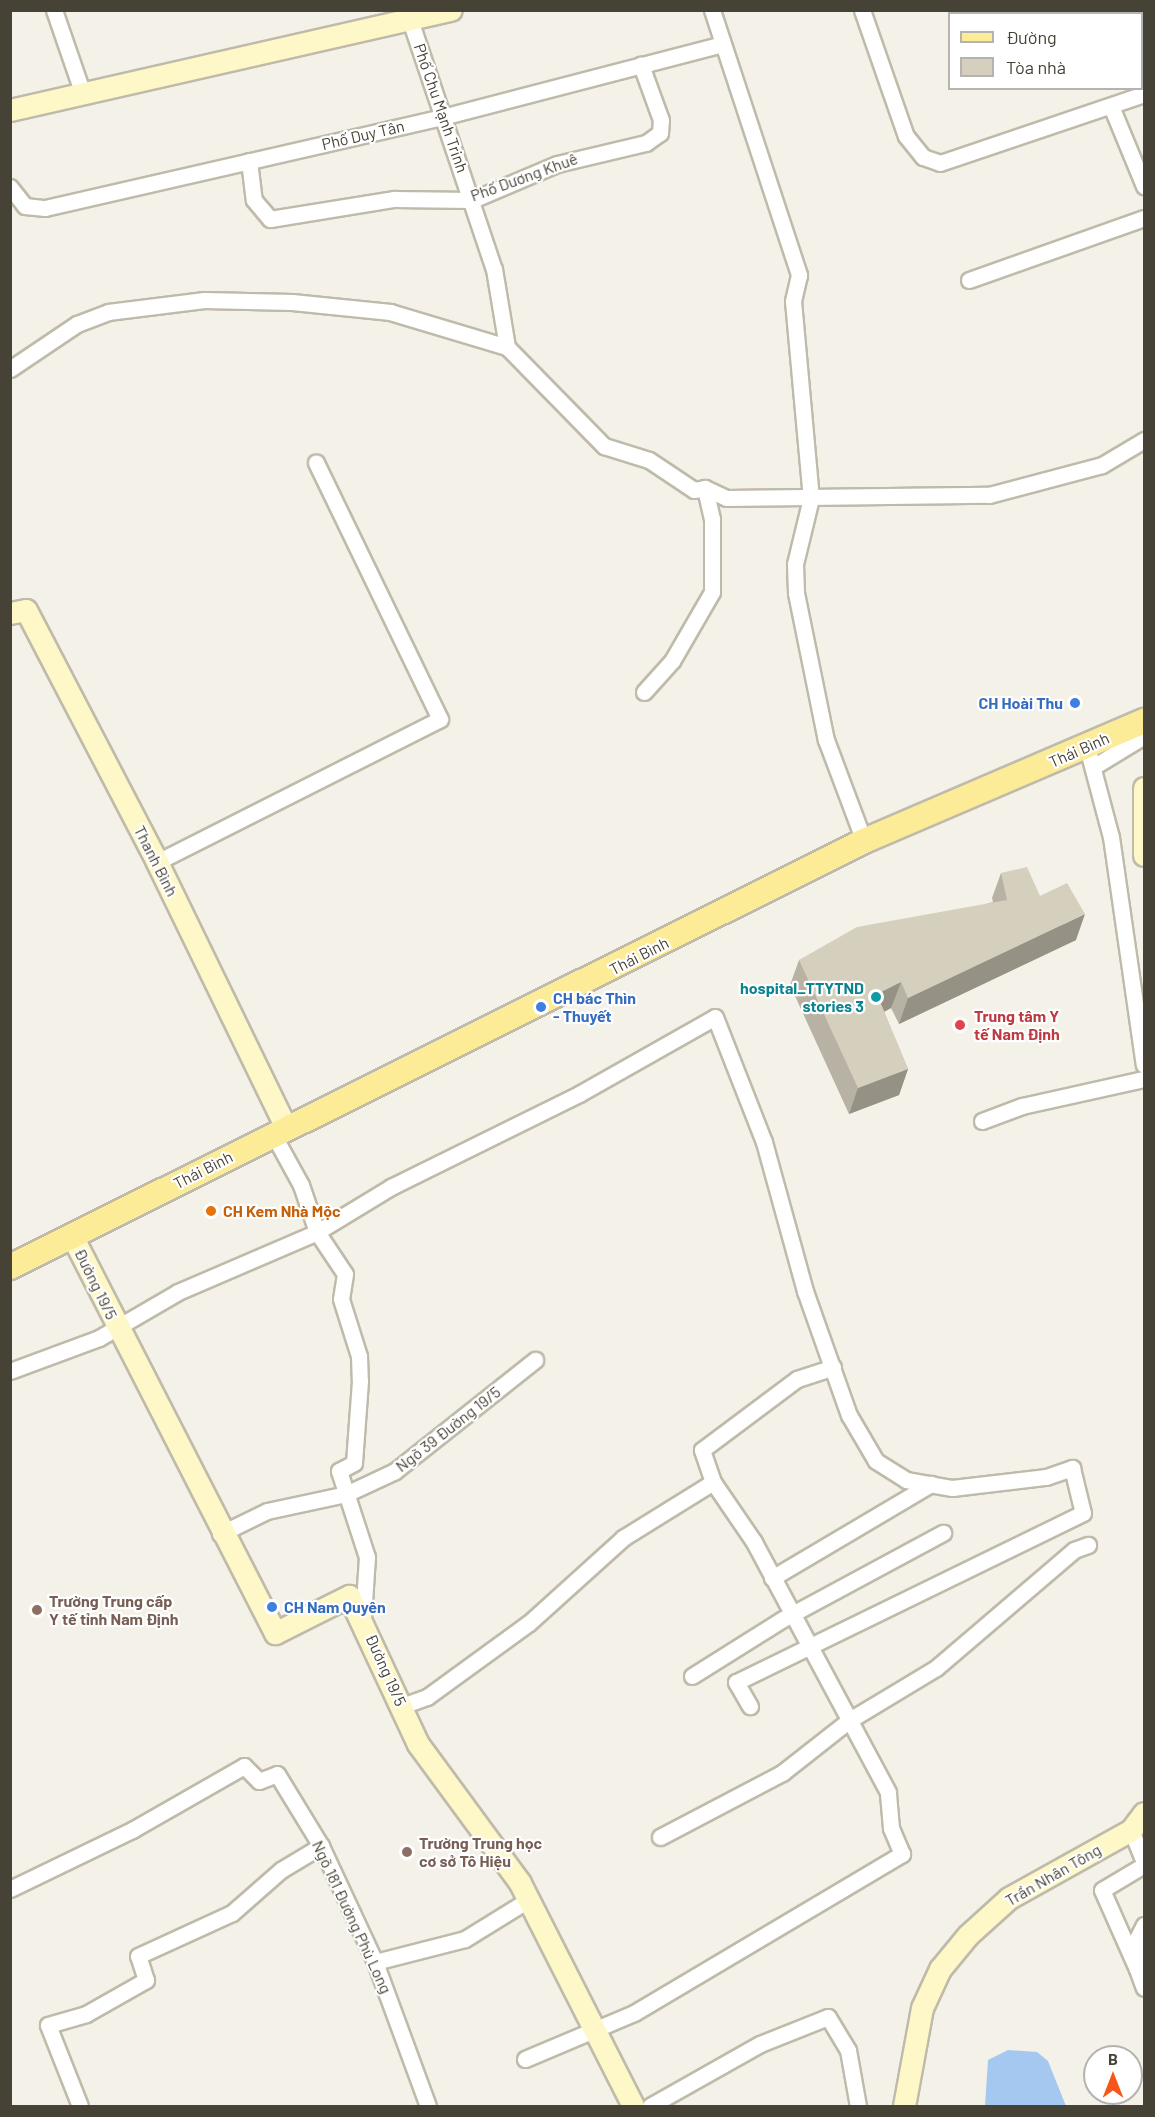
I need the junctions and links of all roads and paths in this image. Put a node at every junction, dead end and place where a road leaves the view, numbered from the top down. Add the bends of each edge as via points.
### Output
1 (54, 10) edge
2 (451, 10) edge
3 (712, 10) edge
4 (862, 10) edge
5 (409, 15) edge
6 (723, 44) junction
7 (640, 65) junction
8 (83, 94) junction
9 (1144, 94) edge
10 (1111, 106) junction
11 (10, 110) edge
12 (446, 116) junction
13 (249, 161) junction
14 (1144, 186) edge
15 (10, 187) edge
16 (472, 200) junction
17 (1144, 218) edge
18 (969, 280) dead end
19 (507, 346) junction
20 (10, 369) edge
21 (1144, 440) edge
22 (316, 462) dead end
23 (705, 488) junction
24 (811, 498) junction
25 (10, 613) edge
26 (644, 692) dead end
27 (1144, 721) edge
28 (1144, 736) edge
29 (1090, 757) junction
30 (1144, 788) edge
31 (864, 842) junction
32 (1144, 855) edge
33 (157, 862) junction
34 (1144, 1065) edge
35 (1144, 1079) edge
36 (982, 1121) dead end
37 (280, 1131) junction
38 (317, 1232) junction
39 (72, 1236) junction
40 (10, 1267) edge
41 (118, 1330) junction
42 (535, 1360) dead end
43 (833, 1367) junction
44 (10, 1371) edge
45 (713, 1482) junction
46 (932, 1484) junction
47 (346, 1494) junction
48 (943, 1533) dead end
49 (220, 1534) junction
50 (1088, 1545) dead end
51 (772, 1578) junction
52 (791, 1614) junction
53 (363, 1618) junction
54 (809, 1650) junction
55 (692, 1676) dead end
56 (750, 1706) dead end
57 (402, 1707) junction
58 (848, 1721) junction
59 (1144, 1813) edge
60 (660, 1837) dead end
61 (1138, 1839) edge
62 (321, 1846) junction
63 (1144, 1863) edge
64 (10, 1889) edge
65 (528, 1900) junction
66 (1144, 1925) edge
67 (375, 1962) junction
68 (1137, 1970) junction
69 (1144, 1988) edge
70 (596, 2032) junction
71 (525, 2059) dead end
72 (80, 2106) edge
73 (428, 2106) edge
74 (633, 2106) edge
75 (650, 2106) edge
76 (858, 2106) edge
77 (904, 2106) edge

1 - 8 street
2 - 5 street
3 - 6 street
4 - 10 street via 906,136 923,157 955,160
5 - 8 street
5 - 12 street, Phố Chu Mạnh Trinh
6 - 7 street, Phố Duy Tân
6 - 24 street via 799,275 794,301
7 - 12 street, Phố Duy Tân
7 - 16 street, Phố Dương Khuê via 661,120 660,133 646,143 557,164
8 - 11 street
9 - 10 street
10 - 14 street
12 - 13 street, Phố Duy Tân
12 - 16 street, Phố Chu Mạnh Trinh
13 - 15 street, Phố Duy Tân via 45,208 25,206
13 - 16 street, Phố Dương Khuê via 254,200 270,219 394,199
16 - 19 street, Phố Chu Mạnh Trinh via 494,269
17 - 18 street
19 - 20 street via 390,312 204,300 108,312 77,324
19 - 23 street via 604,446 649,460 694,490
21 - 24 street via 1102,465 989,495
22 - 33 street via 440,719
23 - 24 street via 726,498
23 - 26 street via 712,519 712,592 672,661
24 - 31 street via 795,564 796,593 826,740
25 - 33 street, Thanh Bình via 26,610
27 - 29 main road, Thái Bình
28 - 29 street
29 - 31 main road, Thái Bình
29 - 34 street via 1128,934
30 - 32 street
31 - 37 main road, Thái Bình
33 - 37 street, Thanh Bình
35 - 36 street via 1022,1106
37 - 38 street
37 - 39 main road, Thái Bình
38 - 41 street via 178,1292
38 - 43 street via 391,1187 579,1094 714,1017 764,1142 805,1291
38 - 47 street via 345,1274 341,1299 359,1356 354,1463 339,1470
39 - 40 main road, Thái Bình
39 - 41 street, Đường 19/5
41 - 44 street
41 - 49 street, Đường 19/5
42 - 47 street, Ngõ 39 Đường 19/5 via 395,1471
43 - 45 street via 797,1379 702,1450
43 - 46 street via 849,1415 876,1461 906,1480
45 - 51 street
45 - 57 street via 608,1548 529,1623 427,1697
46 - 51 street
46 - 54 street via 999,1485 1072,1468 1083,1513
47 - 49 street, Ngõ 39 Đường 19/5 via 300,1500
47 - 53 street via 367,1557
48 - 52 street
49 - 53 street, Đường 19/5 via 274,1633 349,1596
50 - 58 street via 1074,1550 936,1668
51 - 52 street
52 - 54 street
52 - 55 street
53 - 57 street, Đường 19/5
54 - 56 street via 736,1683
54 - 58 street
57 - 65 street, Đường 19/5 via 417,1744
58 - 60 street via 782,1773
58 - 70 street via 888,1792 891,1828 903,1854
59 - 61 street, Trần Nhân Tông
61 - 63 street
61 - 77 street, Trần Nhân Tông via 1009,1898 968,1935 940,1969 922,2008
62 - 64 street, Ngõ 181 Đường Phù Long via 277,1774 259,1781 244,1766
62 - 67 street, Ngõ 181 Đường Phù Long
62 - 72 street via 281,1870 232,1913 138,1956 146,1980 86,2014 48,2025
63 - 68 street via 1102,1890
65 - 67 street via 465,1939
65 - 70 street, Đường 19/5
66 - 68 street via 1137,1939
67 - 73 street, Ngõ 181 Đường Phù Long
68 - 69 street
70 - 71 street
70 - 74 street, Đường 19/5
75 - 76 street via 760,2044 828,2018 848,2050

